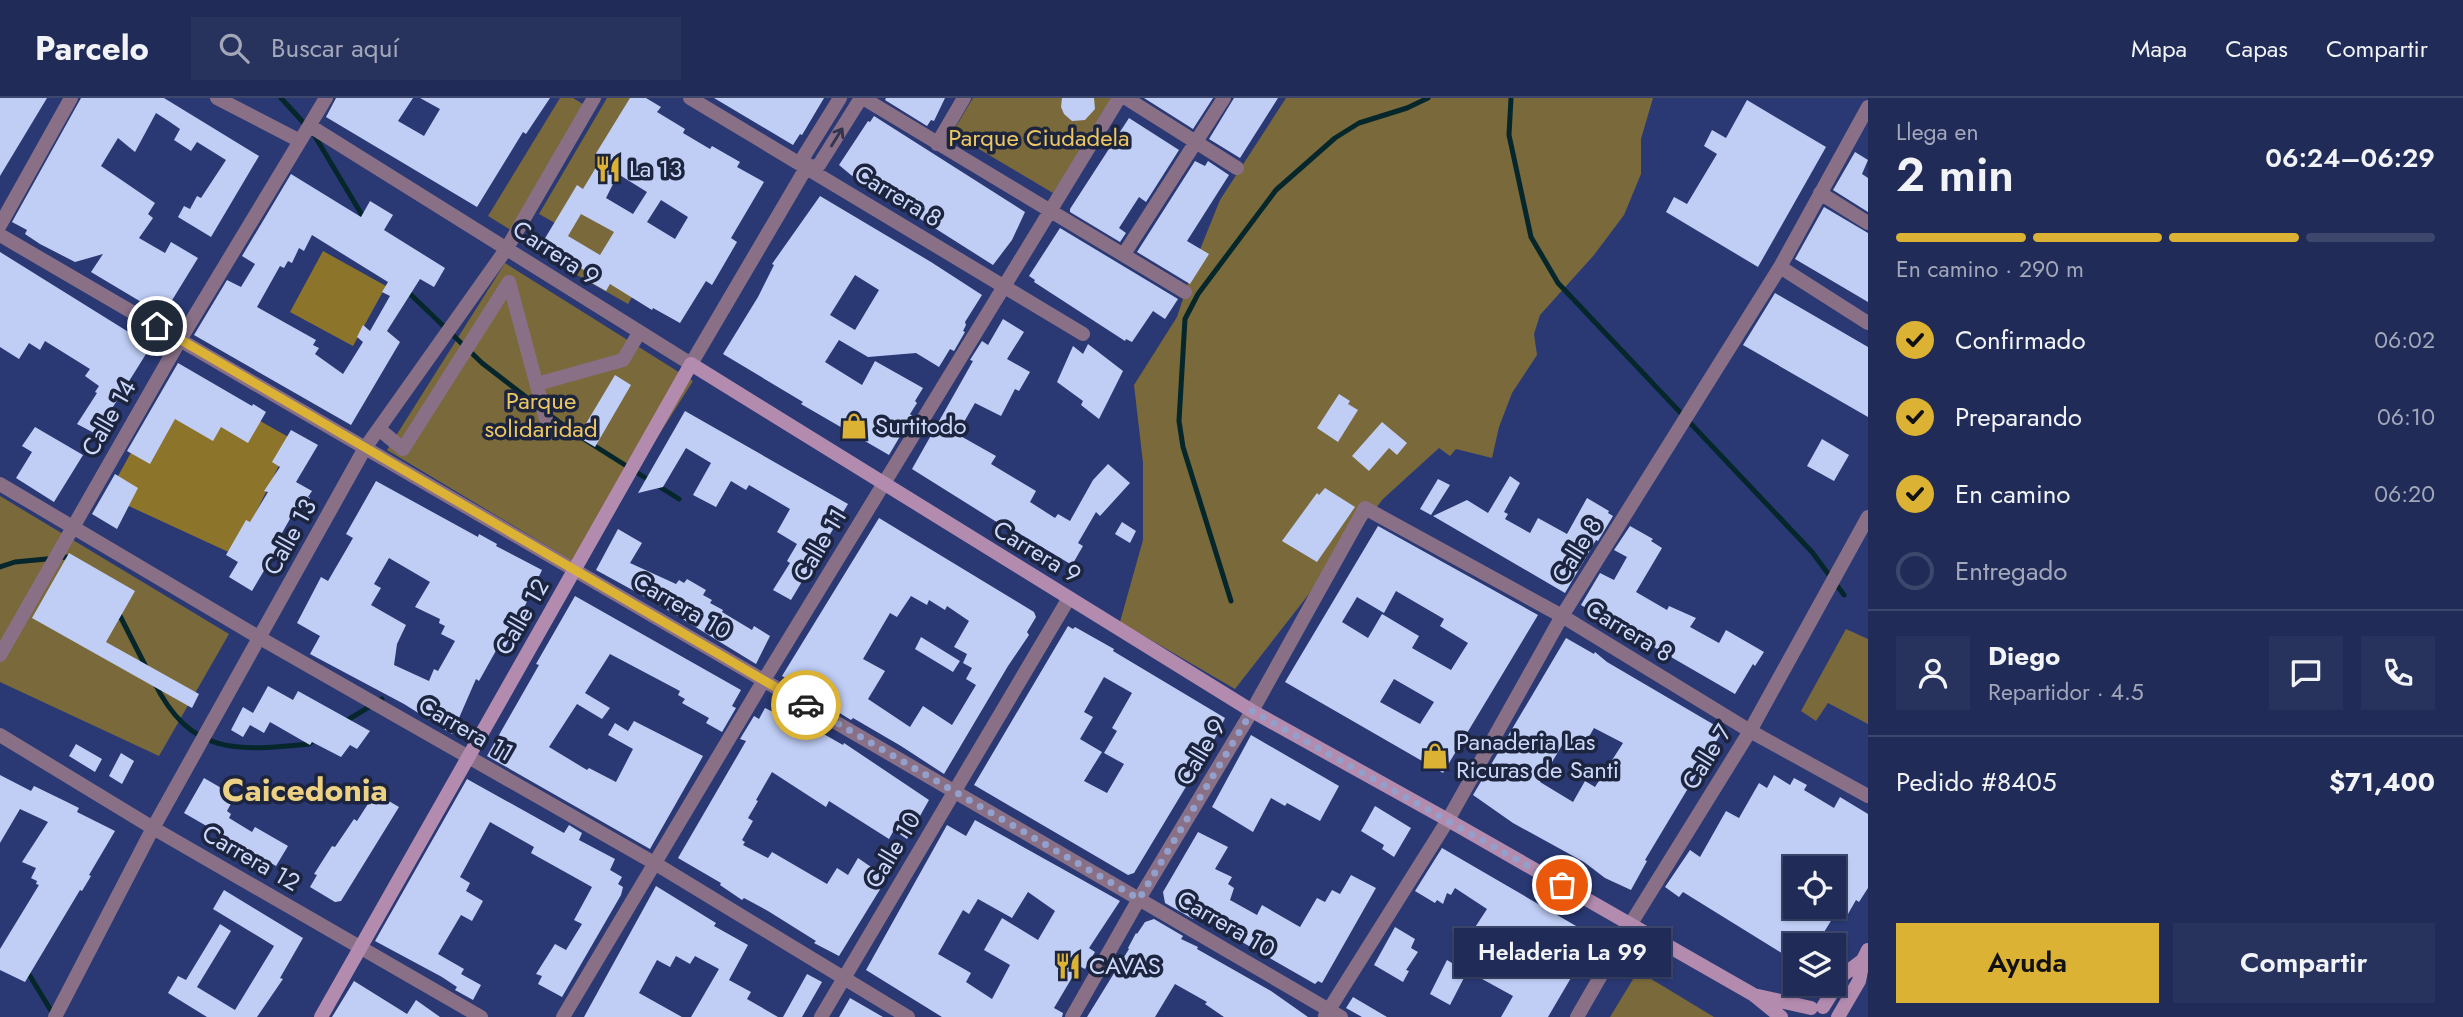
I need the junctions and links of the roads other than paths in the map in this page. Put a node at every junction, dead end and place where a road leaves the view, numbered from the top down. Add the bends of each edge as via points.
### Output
1 (71, 98) edge
2 (217, 98) edge
3 (326, 98) edge
4 (594, 98) edge
5 (690, 98) edge
6 (840, 98) edge
7 (862, 98) edge
8 (964, 98) edge
9 (1119, 98) edge
10 (1126, 98) edge
11 (1224, 98) edge
12 (1868, 107) edge
13 (310, 126) junction
14 (300, 141) junction
15 (1196, 142) junction
16 (937, 144) junction
17 (806, 168) junction
18 (1237, 168) dead end
19 (1820, 193) junction
20 (1050, 210) junction
21 (1868, 223) edge
22 (0, 225) edge
23 (0, 235) edge
24 (507, 248) junction
25 (1124, 254) junction
26 (1780, 267) junction
27 (1004, 287) junction
28 (1185, 292) dead end
29 (1868, 323) edge
30 (639, 333) junction
31 (1083, 334) dead end
32 (180, 340) junction
33 (691, 364) junction
34 (537, 384) junction
35 (547, 423) dead end
36 (379, 429) junction
37 (365, 448) junction
38 (0, 484) edge
39 (884, 484) junction
40 (1365, 508) joint
41 (1868, 517) edge
42 (73, 526) junction
43 (575, 570) junction
44 (1069, 598) junction
45 (1562, 616) junction
46 (260, 638) junction
47 (0, 655) edge
48 (764, 680) junction
49 (1252, 711) junction
50 (1750, 731) junction
51 (0, 735) edge
52 (468, 757) junction
53 (954, 791) junction
54 (1868, 796) edge
55 (1448, 820) junction
56 (153, 828) junction
57 (656, 864) junction
58 (1139, 899) junction
59 (1630, 925) junction
60 (360, 947) junction
61 (1865, 955) edge
62 (844, 977) junction
63 (1754, 995) junction
64 (1812, 1011) edge
65 (1331, 1015) edge
66 (55, 1017) edge
67 (321, 1017) edge
68 (481, 1017) edge
69 (563, 1017) edge
70 (821, 1017) edge
71 (908, 1017) edge
72 (1072, 1017) edge
73 (1577, 1017) edge
74 (1781, 1017) edge
75 (1838, 1017) edge

1 - 22 street
2 - 14 street
3 - 13 street, Calle 14
4 - 24 street, Calle 13
5 - 17 street, Carrera 8
6 - 17 street, Calle 12 via 804,156
7 - 16 street
17 -> 7 street, Calle 12 via 819,165
8 - 16 street
9 - 20 street, Calle 11
10 - 15 street
11 - 15 street
12 - 19 street, Calle 8
13 - 14 street, Calle 14
13 - 24 street, Carrera 9
14 - 32 street, Calle 14
15 - 18 street
15 - 25 street
16 - 20 street
17 - 27 street, Carrera 8
17 - 33 street, Calle 12
19 - 21 street
19 - 26 street, Calle 8
20 - 25 street
20 - 27 street, Calle 11
23 - 32 street, Carrera 10
24 - 30 street, Carrera 9
24 - 36 street, Calle 13
25 - 28 street
26 - 29 street
26 - 45 street, Calle 8
27 - 31 street, Carrera 8
27 - 39 street, Calle 11
30 - 33 street, Carrera 9
30 - 34 street via 624,360
32 - 37 street, Carrera 10
32 - 42 street, Calle 14
33 - 39 main road, Carrera 9
33 - 43 main road, Calle 12
34 - 35 street
34 - 36 street via 509,282 403,449
36 - 37 street, Calle 13
37 - 43 street, Carrera 10
37 - 46 street, Calle 13
38 - 42 street, Carrera 11
39 - 44 main road, Carrera 9
39 - 48 street, Calle 11
40 - 45 street, Carrera 8
40 - 49 street, Calle 9
41 - 50 street, Calle 7
42 - 46 street, Carrera 11
42 - 47 street, Calle 14
43 - 48 street, Carrera 10
43 - 52 main road, Calle 12
44 - 49 main road, Carrera 9
44 - 53 street, Calle 10
45 - 50 street, Carrera 8
45 - 55 street, Calle 8
46 - 52 street, Carrera 11
46 - 56 street, Calle 13
48 - 53 street, Carrera 10
48 - 57 street, Calle 11
49 - 55 main road, Carrera 9
49 - 58 street, Calle 9
50 - 54 street, Carrera 8
50 - 59 street, Calle 7
51 - 56 street, Carrera 12
52 - 57 street, Carrera 11
52 - 60 main road, Calle 12
53 - 58 street, Carrera 10
53 - 62 street, Calle 10
55 - 59 main road, Carrera 9
55 - 65 street, Calle 8
56 - 60 street, Carrera 12
56 - 66 street, Calle 13
57 - 62 street, Carrera 11
57 - 69 street, Calle 11
58 - 65 street, Carrera 10
58 - 72 street, Calle 9
59 - 63 main road, Carrera 9
59 - 73 street, Calle 7
60 - 67 main road, Calle 12
60 - 68 street, Carrera 12
61 - 64 main road
61 - 75 main road via 1858,981
62 - 70 street, Calle 10
62 - 71 street, Carrera 11
63 - 64 main road, Carrera 9
63 - 74 main road, Carrera 9
64 - 75 main road

